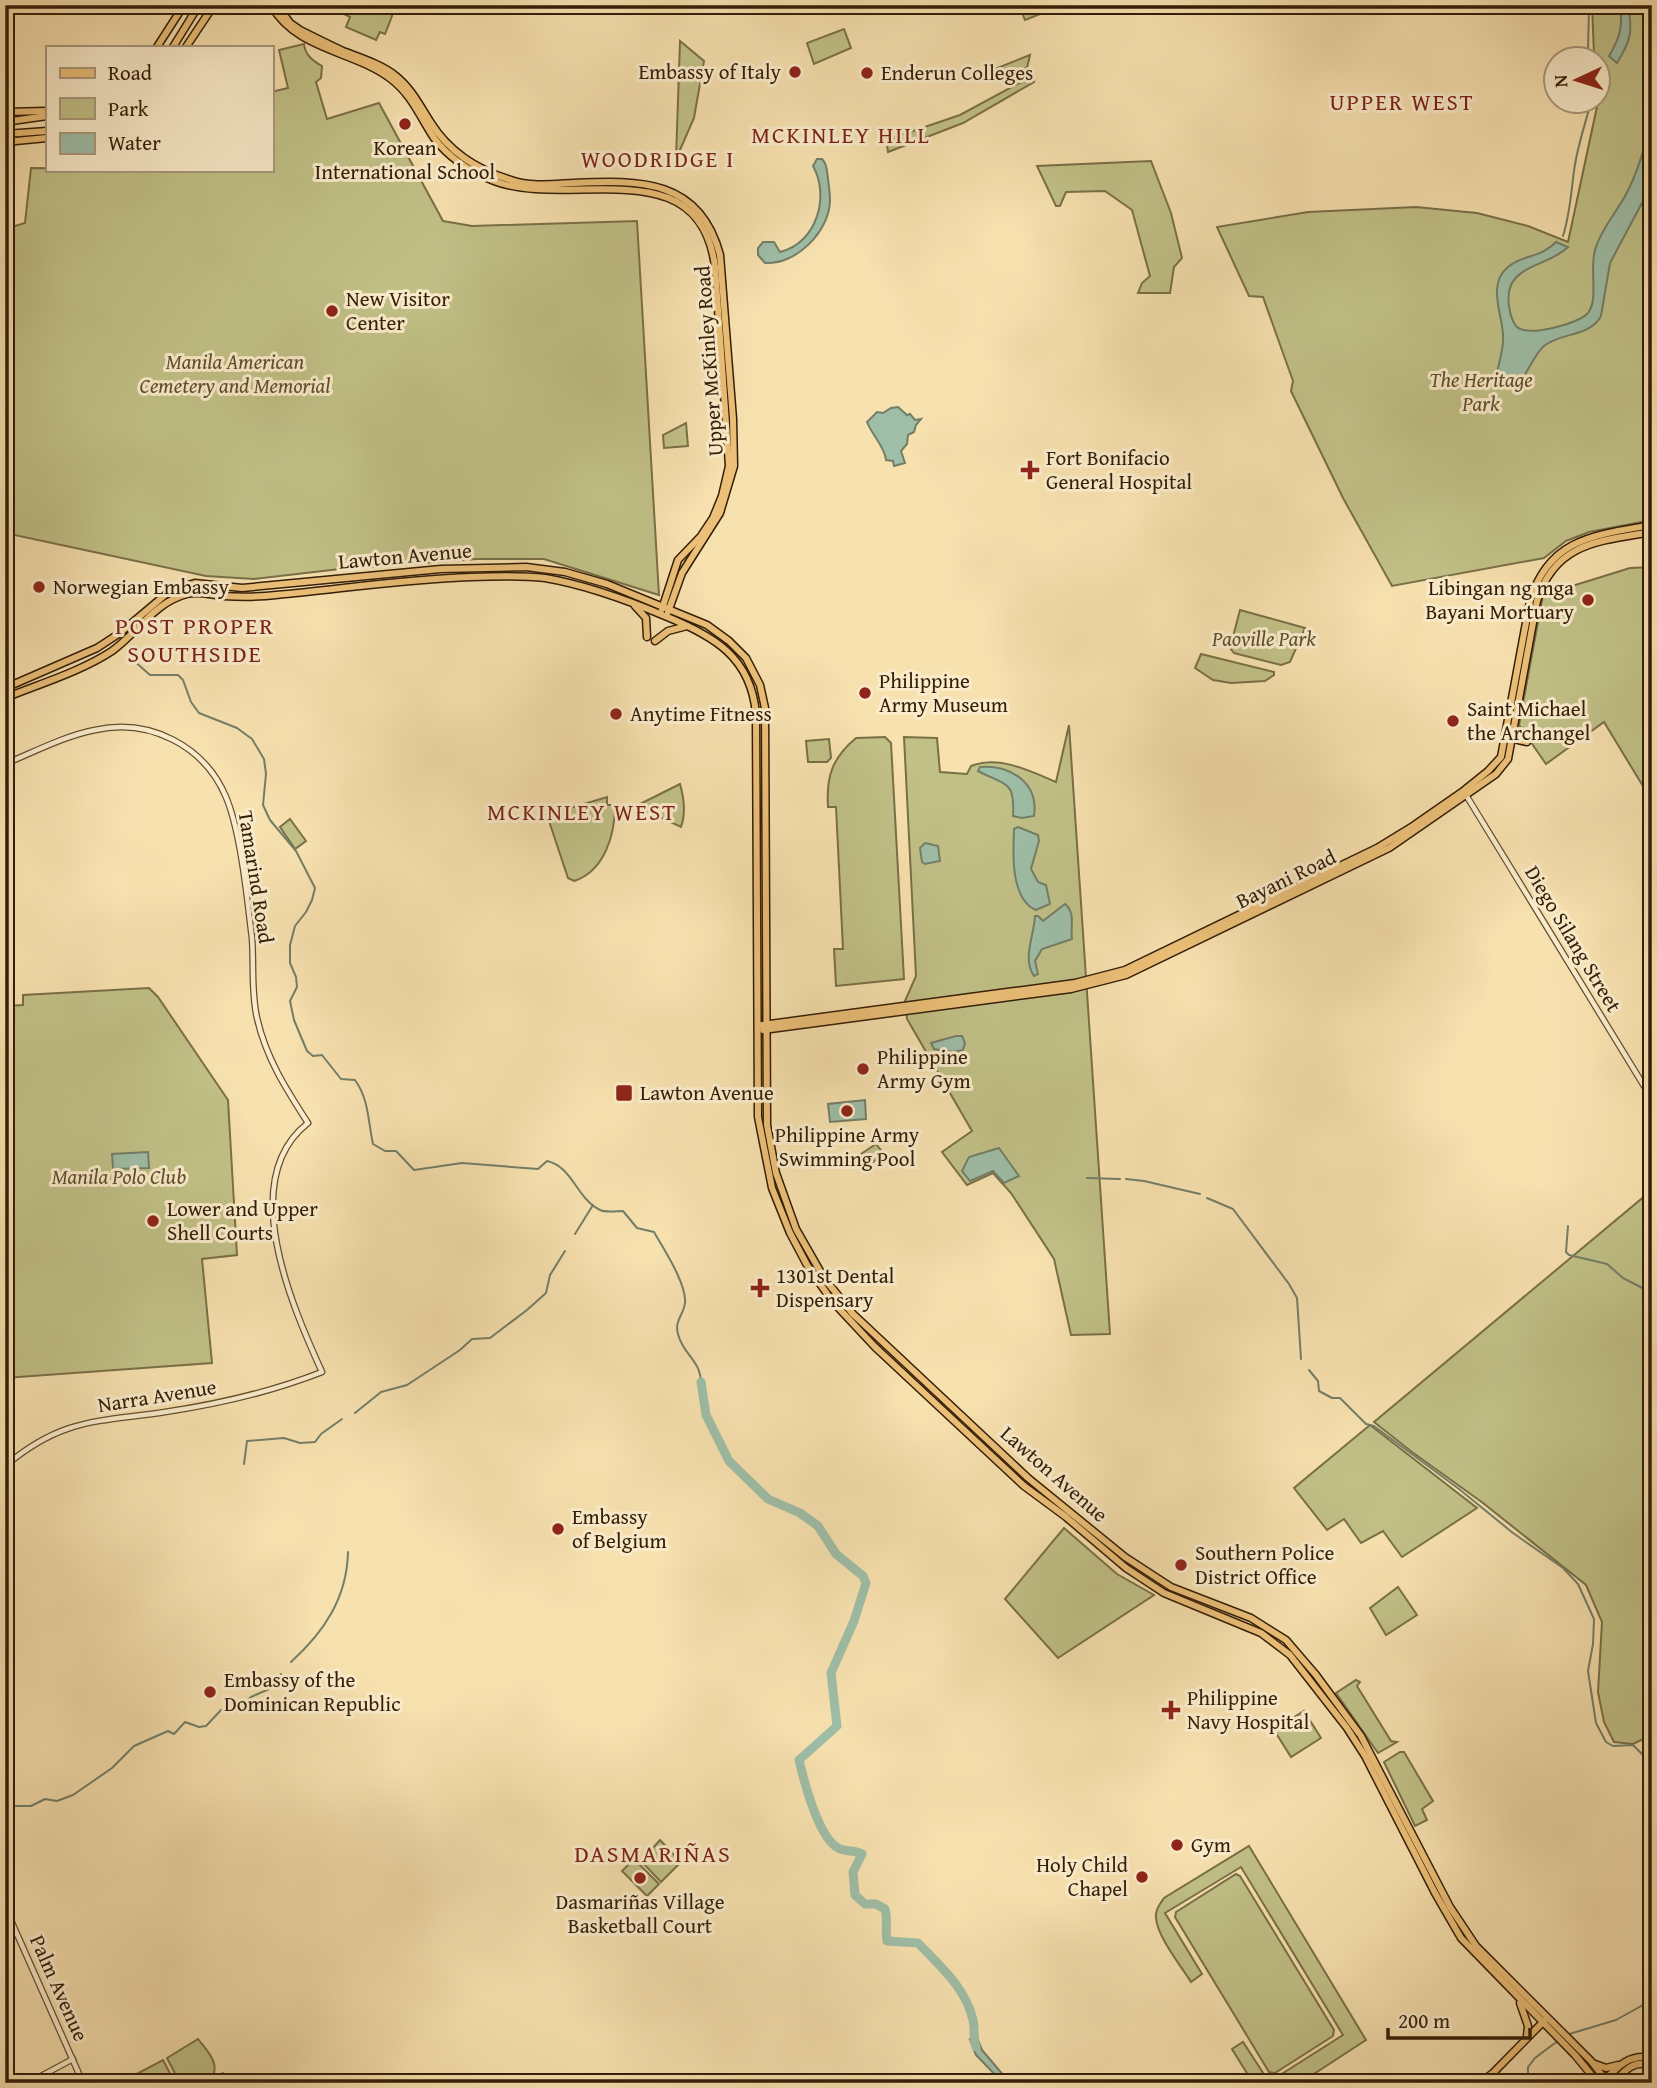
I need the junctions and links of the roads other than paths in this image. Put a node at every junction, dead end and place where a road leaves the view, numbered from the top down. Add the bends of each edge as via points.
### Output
1 (184, 5) edge
2 (199, 5) edge
3 (212, 5) edge
4 (271, 5) edge
5 (277, 5) edge
6 (157, 46) edge
7 (174, 46) edge
8 (187, 46) edge
9 (46, 111) edge
10 (8, 112) edge
11 (423, 114) junction
12 (46, 116) edge
13 (5, 122) edge
14 (46, 131) edge
15 (7, 134) edge
16 (46, 138) edge
17 (5, 142) edge
18 (1652, 525) edge
19 (1652, 532) edge
20 (1607, 536) junction
21 (628, 601) junction
22 (666, 608) junction
23 (663, 615) junction
24 (689, 626) junction
25 (5, 688) edge
26 (5, 698) edge
27 (1514, 730) junction
28 (1527, 742) dead end
29 (5, 764) edge
30 (1466, 795) junction
31 (765, 1009) junction
32 (835, 1020) junction
33 (783, 1026) junction
34 (757, 1028) junction
35 (765, 1028) junction
36 (765, 1043) junction
37 (1652, 1099) edge
38 (322, 1372) joint
39 (5, 1466) edge
40 (5, 1907) edge
41 (1517, 1997) junction
42 (1545, 2020) junction
43 (1526, 2038) junction
44 (1567, 2043) junction
45 (1652, 2057) edge
46 (73, 2059) junction
47 (1591, 2061) junction
48 (1652, 2065) edge
49 (1624, 2066) junction
50 (1605, 2082) edge
51 (28, 2083) edge
52 (83, 2083) edge
53 (1480, 2083) edge
54 (1622, 2083) edge

1 - 6 main road
2 - 7 main road
3 - 8 main road
4 - 11 main road, Upper McKinley Road via 297,34 390,78
5 - 11 main road, Upper McKinley Road via 300,30 393,74 407,86
9 - 10 main road
11 - 22 main road, Upper McKinley Road via 447,153 495,181 529,190 654,192 680,204 704,230 715,267 729,466 713,518 678,560
12 - 13 main road
14 - 15 main road
16 - 17 main road
18 - 20 main road, Bayani Road
19 - 20 main road, Bayani Road
20 - 27 main road, Bayani Road via 1573,551 1546,577 1537,601
20 - 32 main road, Bayani Road via 1572,545 1540,575 1530,601 1501,757 1485,774 1404,832 1107,976
21 - 23 main road, Lawton Avenue
21 - 24 main road via 645,617 651,639
21 - 26 main road, Lawton Avenue via 583,586 527,576 451,578 272,596 195,593 168,602 102,657
22 - 23 main road, Upper McKinley Road
22 - 25 main road, Lawton Avenue via 545,568 441,569 242,588 195,583 164,595 97,648
22 - 31 main road, Lawton Avenue via 707,625 729,641 752,668 763,697
23 - 24 main road, Lawton Avenue
24 - 34 main road, Lawton Avenue via 728,651 754,695
27 - 28 main road via 1519,740
27 - 30 main road, Bayani Road via 1504,765
29 - 38 street, Tamarind Road via 94,730 146,729 194,753 227,798 241,863 260,1030 272,1064 308,1123 293,1136 279,1164 274,1221 288,1291
30 - 32 main road, Bayani Road via 1389,848 1126,975 1071,989
30 - 37 street, Diego Silang Street
31 - 33 main road
31 - 35 main road, Lawton Avenue
32 - 33 main road, Bayani Road
33 - 35 main road, Bayani Road
33 - 36 main road
34 - 35 main road, Bayani Road
34 - 41 main road, Lawton Avenue via 758,1117 772,1188 797,1247 832,1301 874,1347 1014,1477 1126,1568 1164,1593 1261,1633 1290,1655 1365,1756 1450,1922
35 - 36 main road, Lawton Avenue
36 - 42 main road, Lawton Avenue via 766,1114 776,1173 803,1244 839,1297 1028,1478 1125,1557 1171,1587 1263,1624 1296,1649 1361,1736 1461,1926
38 - 39 street, Narra Avenue via 239,1399 74,1426 33,1444
40 - 46 street, Palm Avenue
41 - 42 main road, Lawton Avenue
41 - 43 main road via 1528,2026
42 - 43 main road
42 - 44 main road, Lawton Avenue
43 - 53 main road
44 - 47 main road, Lawton Avenue
44 - 50 main road, Lawton Avenue
45 - 49 main road via 1637,2056
46 - 51 street
46 - 52 street, Palm Avenue
47 - 49 main road via 1606,2068
47 - 50 main road, Lawton Avenue
48 - 49 main road
49 - 50 main road
49 - 54 main road

